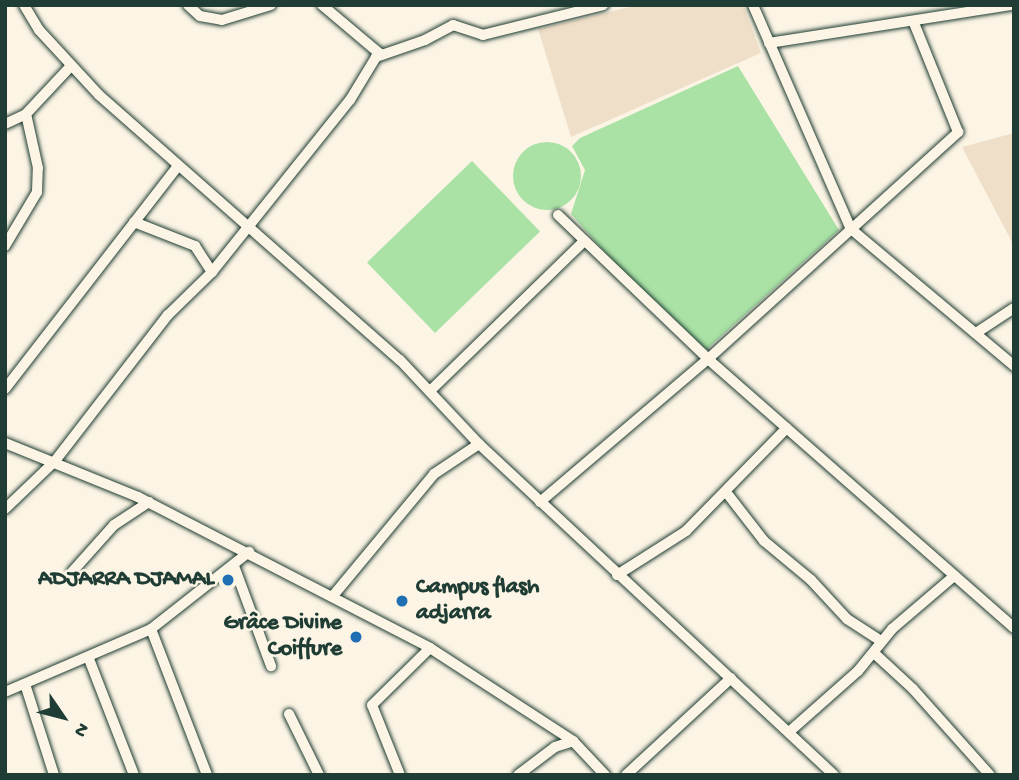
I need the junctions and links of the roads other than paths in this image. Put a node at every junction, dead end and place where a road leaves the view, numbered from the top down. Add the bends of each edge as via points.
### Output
1 (24, 5) edge
2 (188, 5) edge
3 (271, 5) edge
4 (322, 5) edge
5 (603, 5) edge
6 (753, 5) edge
7 (1012, 5) edge
8 (583, 7) edge
9 (914, 23) junction
10 (769, 43) junction
11 (376, 57) junction
12 (71, 67) junction
13 (26, 114) junction
14 (5, 124) edge
15 (178, 166) junction
16 (558, 215) dead end
17 (134, 222) junction
18 (246, 227) junction
19 (851, 229) junction
20 (583, 242) junction
21 (5, 246) edge
22 (212, 272) junction
23 (1014, 308) edge
24 (976, 333) junction
25 (708, 359) junction
26 (1014, 366) edge
27 (5, 389) edge
28 (431, 390) junction
29 (787, 428) junction
30 (5, 443) edge
31 (479, 443) junction
32 (55, 461) junction
33 (726, 492) junction
34 (149, 502) junction
35 (540, 502) junction
36 (5, 509) edge
37 (249, 551) junction
38 (234, 566) junction
39 (72, 572) dead end
40 (617, 575) junction
41 (954, 576) junction
42 (332, 597) junction
43 (1014, 614) edge
44 (999, 615) junction
45 (1014, 628) edge
46 (151, 629) junction
47 (881, 641) junction
48 (430, 648) junction
49 (874, 653) junction
50 (89, 659) junction
51 (271, 666) dead end
52 (731, 678) junction
53 (25, 684) junction
54 (5, 692) edge
55 (289, 714) dead end
56 (789, 732) junction
57 (573, 741) junction
58 (54, 775) edge
59 (134, 775) edge
60 (207, 775) edge
61 (319, 775) edge
62 (400, 775) edge
63 (518, 775) edge
64 (604, 775) edge
65 (625, 775) edge
66 (834, 775) edge
67 (990, 775) edge

1 - 12 street
2 - 3 street via 200,16 222,20
4 - 11 street via 379,53
5 - 8 street
6 - 10 street
7 - 9 street
8 - 11 street via 483,35 453,24 425,40
9 - 10 street
9 - 19 street via 958,132
10 - 19 street
11 - 18 street via 350,100
12 - 13 street
12 - 15 street
13 - 14 street
13 - 21 street via 38,168 37,192
15 - 17 street
15 - 18 street
16 - 20 street
17 - 22 street via 195,246
17 - 27 street
18 - 22 street
18 - 28 street
19 - 24 street
19 - 25 street
20 - 25 street
20 - 28 street
22 - 32 street via 168,315
23 - 24 street
24 - 26 street
25 - 29 street
25 - 35 street
28 - 31 street
29 - 33 street
29 - 41 street
30 - 32 street
31 - 35 street
31 - 42 street via 434,474
32 - 34 street
32 - 36 street
33 - 40 street via 661,550
33 - 47 street via 764,541 811,580 847,619
34 - 37 street
34 - 39 street via 114,525
35 - 40 street
37 - 38 street
37 - 42 street
38 - 46 street
38 - 51 street
40 - 52 street
41 - 44 street
41 - 47 street
42 - 48 street
43 - 44 street
44 - 45 street
46 - 50 street
46 - 60 street
47 - 49 street
48 - 57 street
48 - 62 street via 372,705
49 - 56 street
49 - 67 street
50 - 53 street
50 - 59 street
52 - 56 street
52 - 65 street
53 - 54 street
53 - 58 street
55 - 61 street
56 - 66 street
57 - 63 street via 555,747
57 - 64 street

